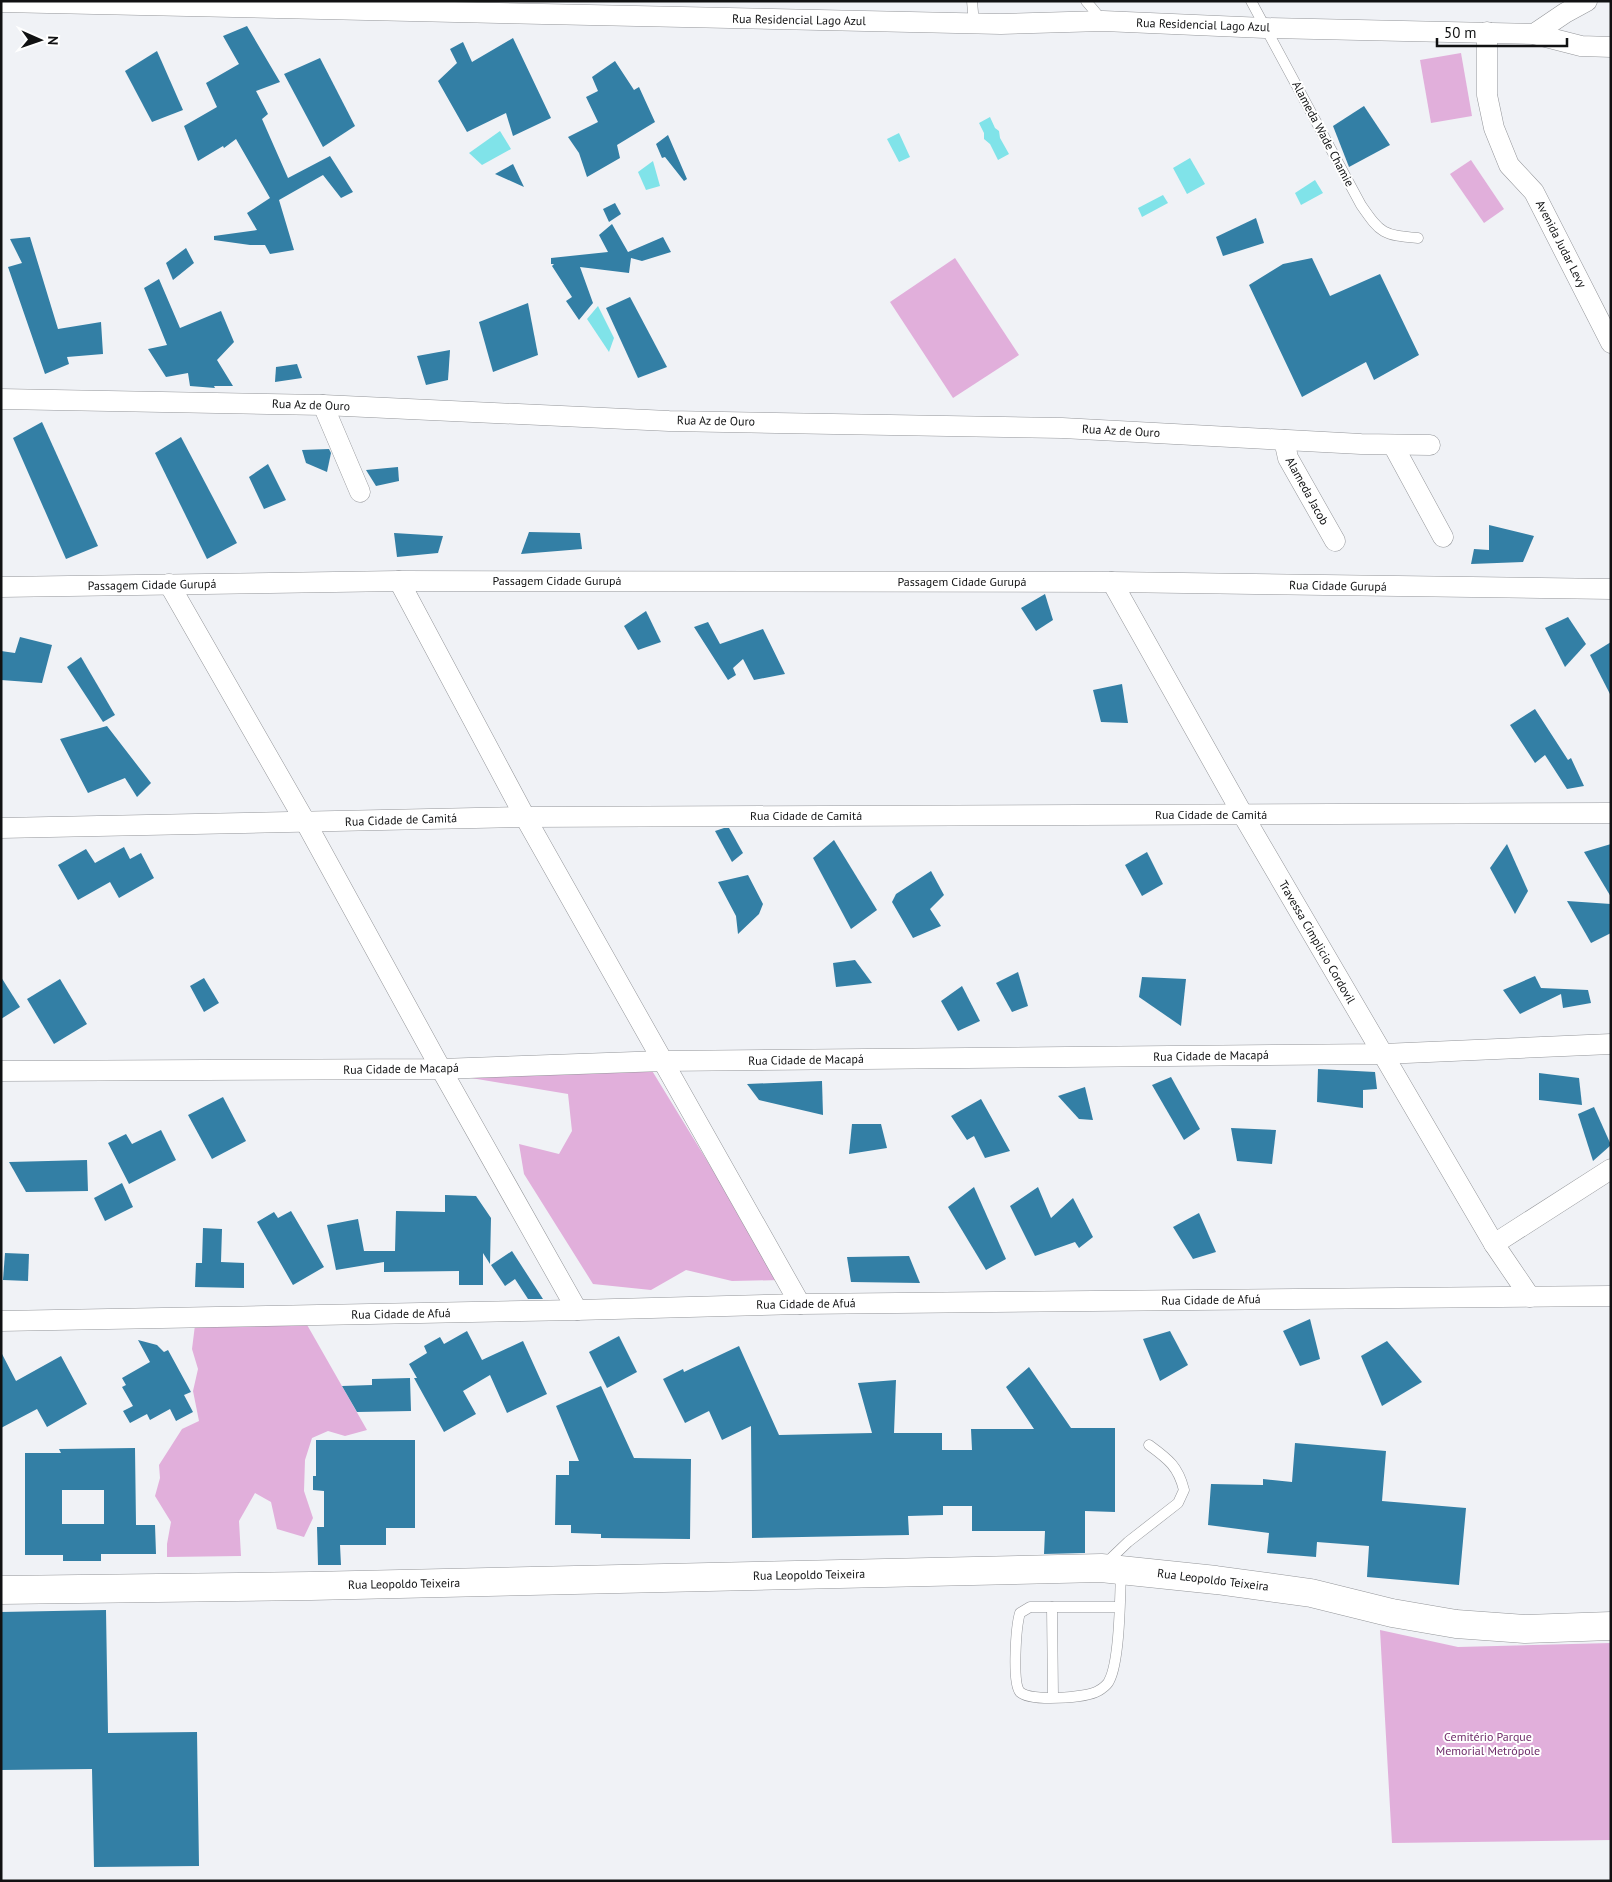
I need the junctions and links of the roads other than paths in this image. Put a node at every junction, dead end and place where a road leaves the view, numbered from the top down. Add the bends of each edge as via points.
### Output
1 (972, 1) edge
2 (1086, 1) edge
3 (1251, 1) edge
4 (1587, 1) edge
5 (1, 2) edge
6 (334, 5) edge
7 (1562, 7) edge
8 (1103, 21) junction
9 (974, 24) junction
10 (1265, 28) junction
11 (1487, 32) junction
12 (1534, 34) junction
13 (1611, 47) edge
14 (1418, 238) dead end
15 (1611, 343) edge
16 (1, 398) edge
17 (323, 405) junction
18 (1284, 440) junction
19 (1393, 445) junction
20 (1430, 445) dead end
21 (360, 492) dead end
22 (1443, 537) dead end
23 (1335, 541) dead end
24 (399, 581) junction
25 (1112, 582) junction
26 (169, 584) junction
27 (1, 587) edge
28 (1611, 589) edge
29 (1611, 813) edge
30 (1243, 815) junction
31 (525, 817) junction
32 (306, 823) junction
33 (1, 828) edge
34 (1611, 1044) edge
35 (1383, 1054) junction
36 (663, 1062) junction
37 (441, 1069) junction
38 (1, 1071) edge
39 (1611, 1169) edge
40 (1494, 1244) junction
41 (1611, 1296) edge
42 (1530, 1297) junction
43 (800, 1304) junction
44 (578, 1310) junction
45 (1, 1321) edge
46 (1149, 1445) dead end
47 (1111, 1569) junction
48 (1, 1590) edge
49 (1052, 1607) junction
50 (1119, 1607) junction
51 (1611, 1626) edge
52 (1054, 1697) junction

1 - 9 lane
2 - 8 lane
3 - 10 lane, Alameda Wade Chamie
4 - 7 street
5 - 6 street, Rua Residencial Lago Azul
6 - 9 street, Rua Residencial Lago Azul
7 - 12 street
8 - 9 street, Rua Residencial Lago Azul
8 - 10 street, Rua Residencial Lago Azul
10 - 11 street, Rua Residencial Lago Azul
10 - 14 lane, Alameda Wade Chamie via 1361,205 1376,226 1392,236
11 - 12 street, Rua Residencial Lago Azul
11 - 15 street, Avenida Judar Levy via 1487,95 1494,128 1509,165 1534,192
12 - 13 street, Rua Residencial Lago Azul via 1581,46
16 - 17 street, Rua Az de Ouro
17 - 18 street, Rua Az de Ouro via 669,420 1062,428
17 - 21 street
18 - 19 street, Rua Az de Ouro
18 - 23 street, Alameda Jacob via 1288,458
19 - 20 street, Rua Az de Ouro
19 - 22 street
24 - 25 street, Passagem Cidade Gurupá
24 - 26 street, Passagem Cidade Gurupá
24 - 31 street
25 - 28 street, Rua Cidade Gurupá
25 - 30 street, Travessa Cimplicio Cordovil
26 - 27 street, Passagem Cidade Gurupá
26 - 32 street
29 - 30 street, Rua Cidade de Camitá
30 - 31 street, Rua Cidade de Camitá
30 - 35 street, Travessa Cimplicio Cordovil
31 - 32 street, Rua Cidade de Camitá
31 - 36 street
32 - 33 street, Rua Cidade de Camitá
32 - 37 street
34 - 35 street, Rua Cidade de Macapá
35 - 36 street, Rua Cidade de Macapá
35 - 40 street, Travessa Cimplicio Cordovil
36 - 37 street, Rua Cidade de Macapá
36 - 43 street
37 - 38 street, Rua Cidade de Macapá
37 - 44 street
39 - 40 street
40 - 42 street, Travessa Cimplicio Cordovil
41 - 42 street, Rua Cidade de Afuá
42 - 43 street, Rua Cidade de Afuá
43 - 44 street, Rua Cidade de Afuá
44 - 45 street, Rua Cidade de Afuá
46 - 47 lane via 1171,1462 1181,1477 1184,1490 1178,1503 1128,1542
47 - 48 main road, Rua Leopoldo Teixeira
47 - 50 lane
47 - 51 main road, Rua Leopoldo Teixeira via 1311,1593 1392,1613 1456,1624 1525,1629
49 - 50 lane
49 - 52 lane
49 - 52 lane via 1030,1608 1020,1613 1016,1684 1020,1692 1028,1696
50 - 52 lane via 1114,1665 1109,1682 1086,1695

